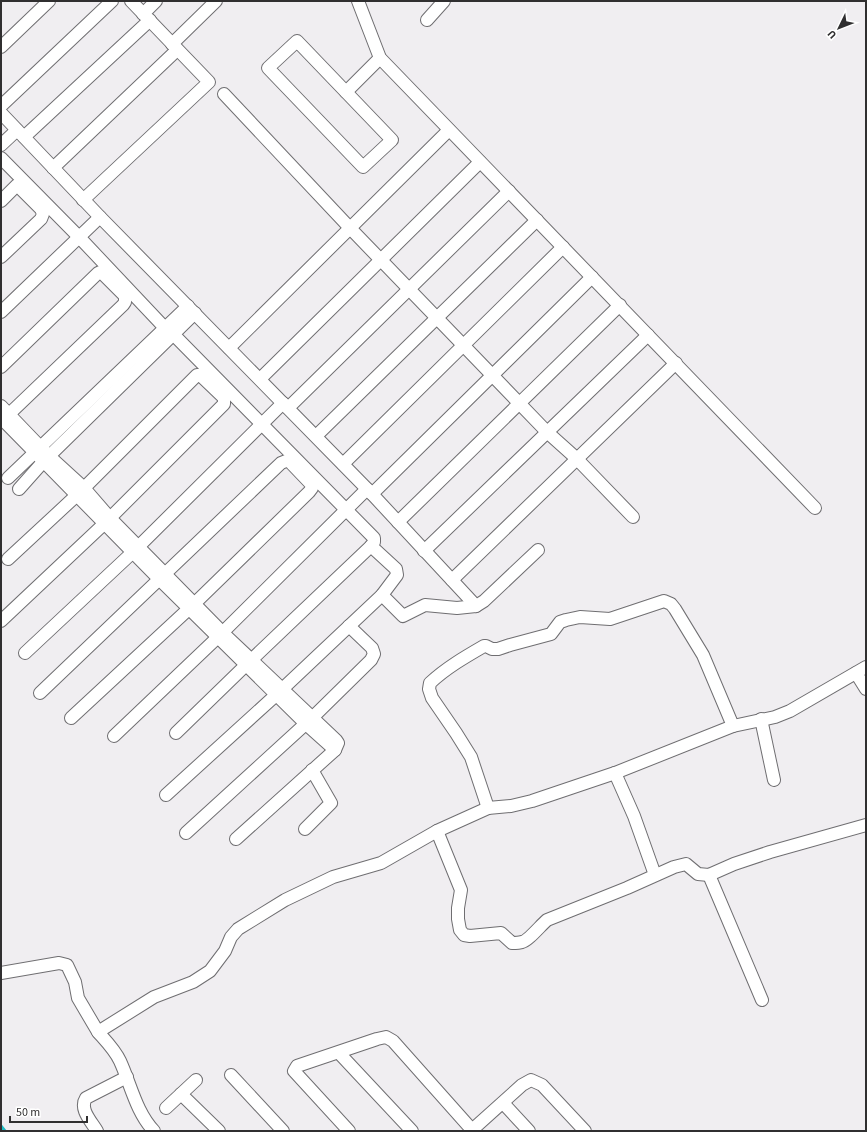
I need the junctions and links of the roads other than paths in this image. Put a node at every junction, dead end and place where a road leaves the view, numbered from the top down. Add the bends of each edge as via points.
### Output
1 (49, 1) edge
2 (112, 1) edge
3 (131, 1) edge
4 (156, 1) edge
5 (216, 1) edge
6 (358, 1) edge
7 (444, 1) edge
8 (146, 17) junction
9 (427, 20) dead end
10 (1, 47) edge
11 (175, 47) junction
12 (380, 58) junction
13 (346, 92) junction
14 (224, 94) dead end
15 (1, 106) edge
16 (1, 113) edge
17 (449, 130) junction
18 (20, 133) junction
19 (1, 145) edge
20 (1, 158) edge
21 (480, 162) junction
22 (53, 168) junction
23 (20, 183) junction
24 (509, 191) junction
25 (83, 200) junction
26 (1, 201) edge
27 (100, 217) junction
28 (537, 220) junction
29 (350, 228) junction
30 (79, 237) junction
31 (563, 247) junction
32 (1, 257) edge
33 (380, 260) junction
34 (592, 277) junction
35 (409, 289) junction
36 (620, 305) junction
37 (191, 309) junction
38 (1, 312) edge
39 (437, 318) junction
40 (169, 331) junction
41 (648, 335) junction
42 (464, 346) junction
43 (229, 348) junction
44 (676, 363) junction
45 (1, 366) edge
46 (492, 375) junction
47 (260, 379) junction
48 (519, 403) junction
49 (285, 405) junction
50 (3, 416) edge
51 (262, 423) junction
52 (548, 432) junction
53 (316, 436) junction
54 (37, 450) junction
55 (576, 458) junction
56 (46, 459) junction
57 (343, 464) junction
58 (8, 478) dead end
59 (19, 489) dead end
60 (80, 491) junction
61 (370, 491) junction
62 (814, 508) dead end
63 (346, 510) junction
64 (633, 517) dead end
65 (108, 520) junction
66 (398, 522) junction
67 (371, 546) junction
68 (135, 548) junction
69 (538, 550) dead end
70 (424, 551) junction
71 (8, 559) dead end
72 (163, 577) junction
73 (452, 580) junction
74 (382, 595) junction
75 (192, 606) junction
76 (476, 606) junction
77 (1, 621) edge
78 (349, 626) junction
79 (220, 634) junction
80 (25, 653) dead end
81 (249, 662) junction
82 (861, 670) edge
83 (866, 689) edge
84 (279, 692) junction
85 (40, 693) dead end
86 (71, 718) dead end
87 (761, 719) junction
88 (309, 721) junction
89 (733, 726) junction
90 (176, 734) dead end
91 (114, 736) dead end
92 (312, 770) junction
93 (615, 773) junction
94 (774, 780) dead end
95 (166, 795) dead end
96 (488, 808) junction
97 (866, 825) edge
98 (305, 829) dead end
99 (437, 831) junction
100 (186, 833) dead end
101 (236, 838) dead end
102 (655, 875) junction
103 (709, 876) junction
104 (1, 973) edge
105 (762, 1000) dead end
106 (98, 1032) junction
107 (339, 1053) junction
108 (231, 1075) dead end
109 (127, 1077) junction
110 (196, 1080) dead end
111 (182, 1094) junction
112 (503, 1103) junction
113 (166, 1108) dead end
114 (216, 1130) edge
115 (97, 1131) edge
116 (154, 1131) edge
117 (283, 1131) edge
118 (349, 1131) edge
119 (412, 1131) edge
120 (473, 1131) edge
121 (529, 1131) edge
122 (585, 1131) edge

1 - 10 street
2 - 15 street
3 - 8 street
4 - 8 street
5 - 11 street
6 - 12 street
7 - 9 street
8 - 11 street
8 - 18 street
11 - 22 street
11 - 25 street via 209,82
12 - 13 street
12 - 17 street
13 - 13 street via 297,41 268,68 362,167 392,140
14 - 29 street
16 - 18 street
17 - 21 street
17 - 29 street
18 - 19 street
18 - 22 street
20 - 23 street
21 - 24 street
21 - 33 street
22 - 25 street
23 - 26 street
23 - 30 street
23 - 32 street via 43,214
24 - 28 street
24 - 35 street
25 - 27 street
27 - 30 street
27 - 37 street
28 - 31 street
28 - 39 street
29 - 33 street
29 - 43 street
30 - 38 street
30 - 40 street
31 - 34 street
31 - 42 street
33 - 35 street
33 - 47 street
34 - 36 street
34 - 46 street
35 - 39 street
35 - 49 street
36 - 41 street
36 - 48 street
37 - 40 street
37 - 43 street
39 - 42 street
39 - 53 street
40 - 51 street
40 - 54 street
40 - 56 street
41 - 44 street
41 - 52 street
42 - 46 street
42 - 57 street
43 - 47 street
44 - 55 street
44 - 62 street
45 - 50 street via 98,273 103,274 125,296 123,304
46 - 48 street
46 - 61 street
47 - 49 street
48 - 52 street
48 - 66 street
49 - 51 street
49 - 53 street
50 - 54 street
51 - 63 street
51 - 68 street
52 - 55 street
52 - 70 street
53 - 57 street
54 - 56 street
54 - 58 street
55 - 64 street
55 - 73 street
56 - 59 street
56 - 60 street
57 - 61 street
60 - 65 street
60 - 65 street via 197,375 224,398 224,404
60 - 71 street
61 - 63 street
61 - 66 street
63 - 67 street via 374,538
63 - 79 street
65 - 68 street
65 - 77 street
66 - 70 street
67 - 74 street via 396,569 397,574
67 - 81 street
68 - 72 street
68 - 80 street
69 - 76 street
70 - 73 street
72 - 75 street
72 - 75 street via 281,464 290,462 312,488
72 - 85 street
73 - 76 street
74 - 76 street via 403,616 425,605 457,608
74 - 78 street
75 - 79 street
75 - 86 street
78 - 84 street
78 - 88 street via 372,648 374,654 371,660
79 - 81 street
79 - 91 street
81 - 84 street
81 - 90 street
82 - 83 street
82 - 87 street via 790,711
84 - 88 street
84 - 95 street
87 - 89 street
87 - 94 street
88 - 92 street via 338,744 335,750
88 - 100 street
89 - 93 street
89 - 96 street via 703,655 675,609 664,601 610,619 580,617 566,620 560,622 551,634 498,649 484,646 435,678 430,683 429,690 471,757
92 - 98 street via 331,803
92 - 101 street
93 - 96 street via 532,801
93 - 102 street
96 - 99 street
97 - 103 street via 770,852 734,864
99 - 102 street via 461,890 458,919 460,930 467,936 501,933 512,942 522,943 547,920
99 - 106 street via 380,862 333,877 285,900 238,929 210,971 193,982 154,997
102 - 103 street via 686,864 698,874
103 - 105 street
104 - 106 street via 64,963 75,982 78,998
106 - 109 street via 116,1054
107 - 118 street via 297,1066 294,1071
107 - 119 street
107 - 120 street via 377,1039 386,1038 393,1041
108 - 117 street
109 - 115 street via 86,1098 83,1103 83,1108
109 - 116 street via 140,1112
110 - 111 street
111 - 113 street
111 - 114 street
112 - 120 street
112 - 121 street
112 - 122 street via 531,1080 542,1086

